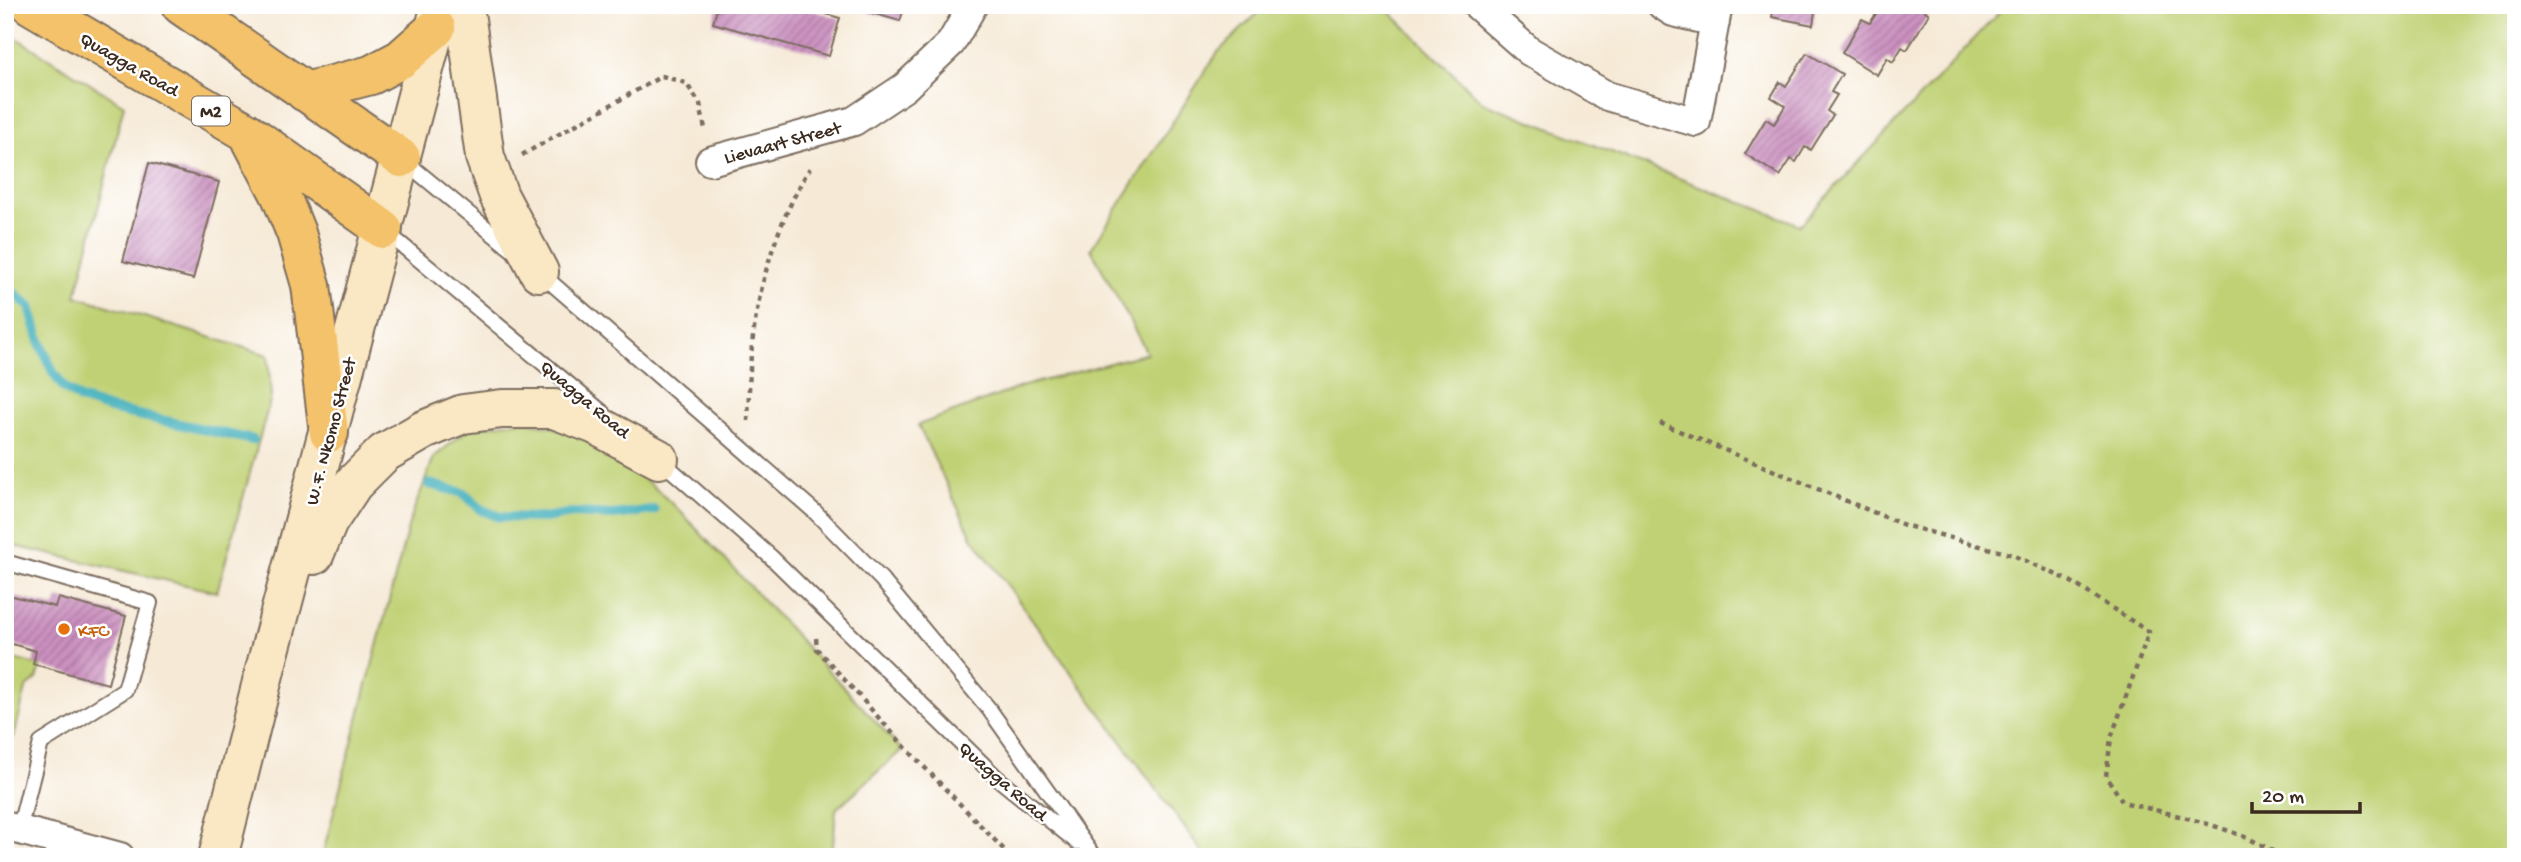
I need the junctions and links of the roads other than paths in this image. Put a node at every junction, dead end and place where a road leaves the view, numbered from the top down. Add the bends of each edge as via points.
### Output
1 (31, 5) edge
2 (181, 5) edge
3 (973, 5) edge
4 (1477, 5) edge
5 (1662, 5) edge
6 (447, 13) edge
7 (1716, 14) edge
8 (305, 92) junction
9 (247, 132) junction
10 (401, 158) junction
11 (710, 161) road end
12 (383, 229) junction
13 (539, 272) junction
14 (329, 433) junction
15 (659, 459) junction
16 (5, 562) edge
17 (266, 666) junction
18 (12, 828) edge
19 (1093, 855) edge
20 (120, 857) edge
21 (218, 857) edge

1 - 9 main road, Quagga Road / M2
2 - 8 main road, Quagga Road / M2
3 - 11 street, Lievaart Street via 951,43 905,87 854,121
4 - 7 street via 1529,51 1607,96 1696,122
5 - 7 street via 1673,12
6 - 8 main road via 401,59 371,75
6 - 10 main road, W.F. Nkomo Street
6 - 13 main road via 485,157 499,196
8 - 10 main road, Quagga Road / M2
9 - 12 main road, Quagga Road / M2
9 - 14 main road via 282,196 311,285
10 - 12 main road, W.F. Nkomo Street
10 - 13 lane, Quagga Road / M2
12 - 14 main road, W.F. Nkomo Street
12 - 15 lane, Quagga Road / M2
13 - 19 lane, Quagga Road / M2 via 814,511 881,579 989,709
14 - 17 main road, W.F. Nkomo Street
15 - 17 main road via 596,425 554,409 463,414 424,430 384,453 340,503
15 - 19 lane, Quagga Road / M2 via 771,557 996,777
16 - 18 lane via 150,603 125,690 41,743
17 - 21 main road, W.F. Nkomo Street
18 - 20 street

